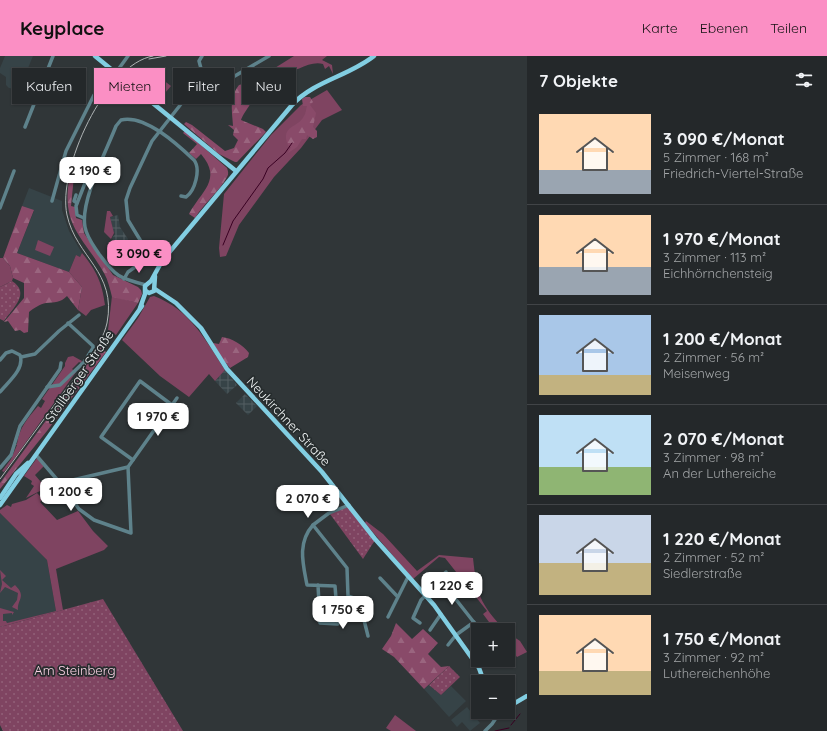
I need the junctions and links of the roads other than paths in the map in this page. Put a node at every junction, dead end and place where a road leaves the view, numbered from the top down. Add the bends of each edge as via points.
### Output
1 (53, 56) edge
2 (94, 56) edge
3 (128, 56) edge
4 (202, 56) edge
5 (269, 56) edge
6 (374, 56) edge
7 (110, 68) edge
8 (120, 68) edge
9 (201, 68) edge
10 (234, 76) edge
11 (94, 95) edge
12 (155, 104) edge
13 (181, 104) edge
14 (171, 117) junction
15 (25, 127) dead end
16 (159, 132) junction
17 (91, 168) dead end
18 (14, 171) dead end
19 (236, 171) junction
20 (76, 195) dead end
21 (181, 196) dead end
22 (52, 201) dead end
23 (78, 202) junction
24 (0, 208) edge
25 (84, 218) junction
26 (124, 279) junction
27 (150, 288) junction
28 (79, 315) dead end
29 (68, 323) junction
30 (21, 357) junction
31 (0, 360) edge
32 (61, 363) dead end
33 (47, 387) junction
34 (0, 392) edge
35 (177, 398) dead end
36 (172, 405) junction
37 (36, 456) junction
38 (133, 460) junction
39 (128, 467) junction
40 (0, 468) edge
41 (60, 483) junction
42 (1, 501) edge
43 (349, 505) junction
44 (313, 525) junction
45 (446, 572) dead end
46 (380, 578) dead end
47 (408, 578) junction
48 (440, 578) junction
49 (318, 585) junction
50 (424, 594) junction
51 (397, 596) junction
52 (441, 614) junction
53 (388, 617) dead end
54 (474, 622) joint
55 (420, 623) dead end
56 (430, 630) dead end
57 (456, 635) junction
58 (368, 636) dead end
59 (448, 644) dead end
60 (471, 654) edge
61 (527, 696) edge
62 (515, 703) edge
63 (495, 719) edge
64 (485, 731) edge

1 - 15 street
2 - 7 main road
3 - 8 street
4 - 9 street via 199,61
5 - 10 street
6 - 19 main road, Stollberger Straße via 298,98
11 - 22 street via 66,151
12 - 14 main road
13 - 14 street
14 - 16 street
14 - 19 main road
16 - 21 street via 187,153 198,166 198,173 189,195
16 - 25 street via 131,119 121,120 116,126 85,204
16 - 26 street via 152,141 126,200 128,220 148,250 147,256 128,272
17 - 23 street
18 - 24 street
19 - 27 main road, Stollberger Straße via 169,252 156,271
20 - 23 street via 74,201
23 - 25 street via 76,212
25 - 26 street via 86,232 94,246 113,272
26 - 27 street
27 - 37 main road, Stollberger Straße via 140,308
27 - 43 main road, Neukirchner Straße via 169,298 192,317 227,369
28 - 29 street
29 - 30 street via 35,354
29 - 33 street via 93,348 84,362 60,385
30 - 31 street via 12,350
30 - 34 street via 20,367
32 - 33 street via 60,369
33 - 40 street via 20,426 11,455
35 - 36 street
36 - 38 street
36 - 38 street via 140,381 101,437
37 - 41 street
37 - 42 main road, Stollberger Straße
38 - 39 street
39 - 41 street
39 - 41 street via 131,533 99,522 79,509
43 - 44 street via 329,513
43 - 47 main road, Neukirchner Straße
44 - 49 street via 303,541 302,557 307,585
44 - 58 street via 346,568 348,596 359,600
45 - 48 street
46 - 51 street
47 - 50 main road, Neukirchner Straße
47 - 51 street
48 - 50 street
48 - 54 street
49 - 49 street via 320,623 338,624 335,586
50 - 52 main road, Neukirchner Straße
50 - 55 street via 411,616
51 - 53 street
52 - 56 street
52 - 57 main road, Neukirchner Straße
54 - 57 street
57 - 59 street
57 - 60 main road, Neukirchner Straße
61 - 62 main road
63 - 64 street

